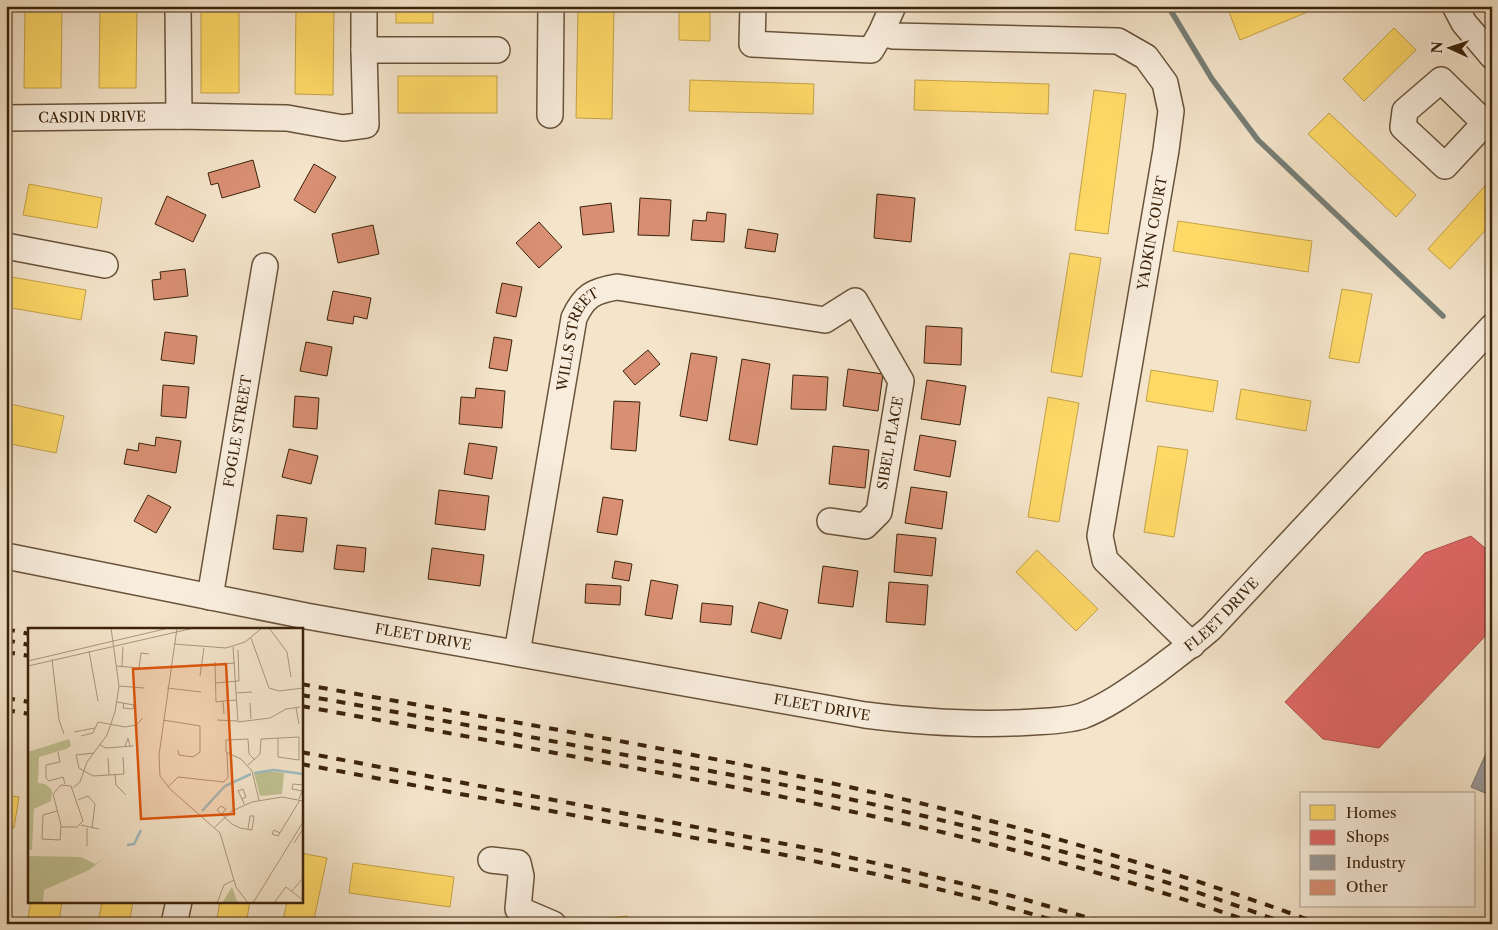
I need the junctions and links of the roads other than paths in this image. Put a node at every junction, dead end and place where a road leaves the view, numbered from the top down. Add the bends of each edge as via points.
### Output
1 (178, 6) edge
2 (364, 6) edge
3 (551, 6) edge
4 (753, 6) edge
5 (893, 6) edge
6 (1454, 6) edge
7 (876, 42) junction
8 (364, 50) junction
9 (497, 50) dead end
10 (1492, 56) edge
11 (550, 115) dead end
12 (180, 116) junction
13 (6, 118) edge
14 (6, 246) edge
15 (105, 264) dead end
16 (265, 266) dead end
17 (856, 301) joint
18 (1492, 326) edge
19 (830, 521) dead end
20 (6, 556) edge
21 (210, 597) junction
22 (1192, 645) junction
23 (517, 653) junction
24 (491, 860) dead end
25 (179, 902) edge
26 (174, 924) edge
27 (553, 924) edge

1 - 12 street
2 - 8 street
3 - 11 street
4 - 7 street, YADKIN COURT via 752,44
5 - 7 street
6 - 10 street
7 - 22 street, YADKIN COURT via 894,36 1118,41 1146,57 1165,83 1171,111 1166,150 1100,536 1105,560
8 - 9 street
8 - 12 street, CASDIN DRIVE via 366,125 343,128 287,118
12 - 13 street, CASDIN DRIVE
14 - 15 street
16 - 21 street, FOGLE STREET
17 - 19 street, SIBEL PLACE via 901,381 879,512 865,526
17 - 23 street, WILLS STREET via 825,320 617,287 590,295 574,318
18 - 22 street, FLEET DRIVE
20 - 21 street, FLEET DRIVE
21 - 23 street, FLEET DRIVE
22 - 23 street, FLEET DRIVE via 1128,692 1080,717 996,724 962,724 865,714
24 - 27 street via 518,863 521,876 518,909
25 - 26 street

